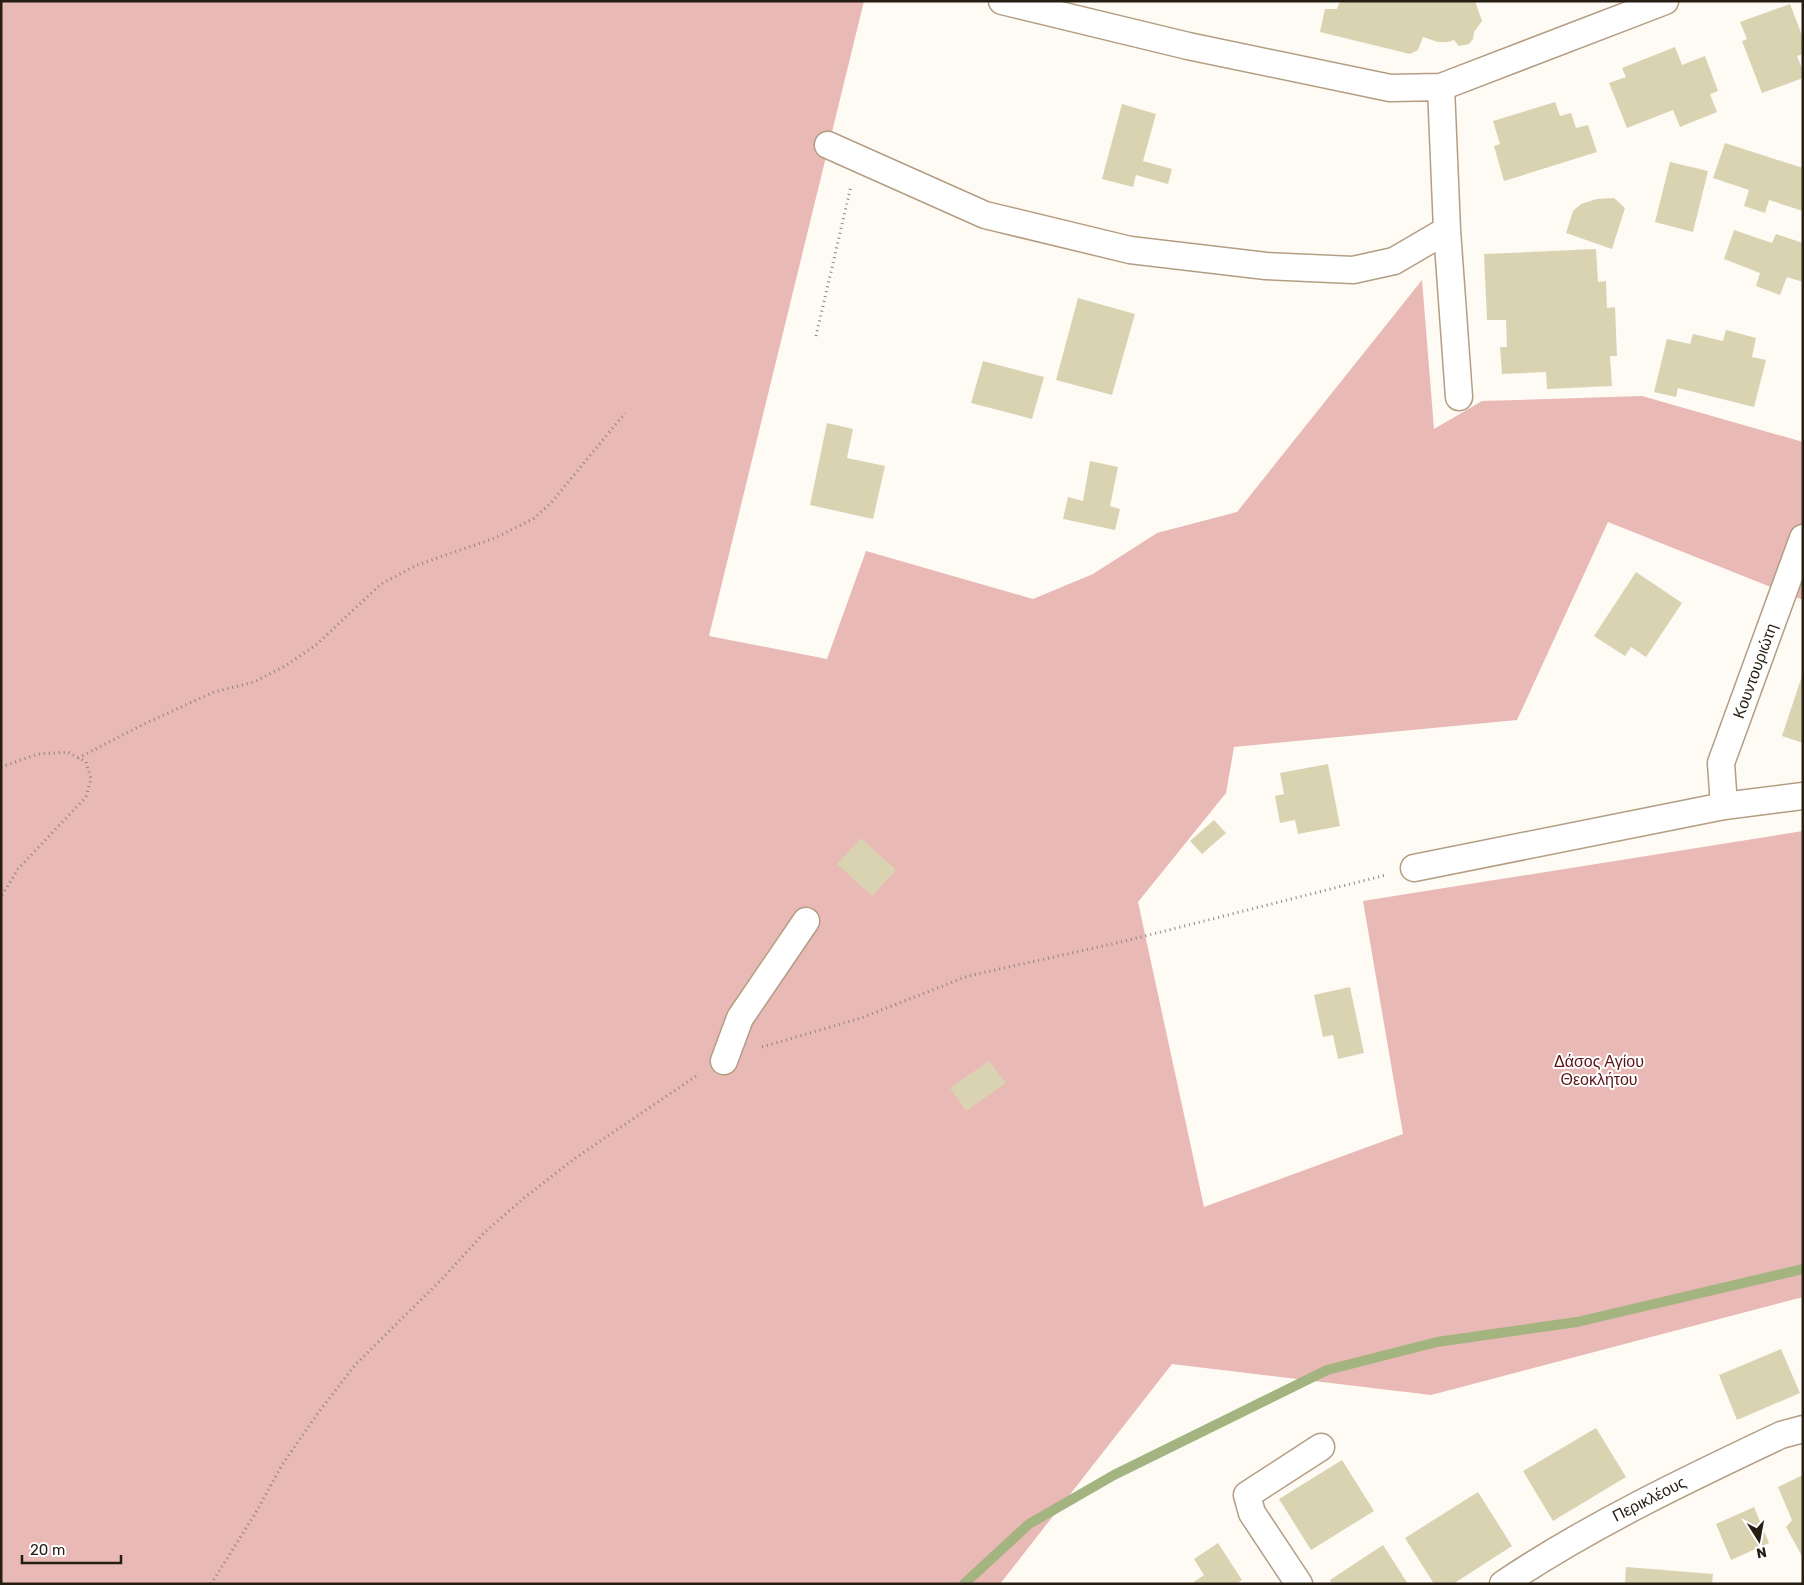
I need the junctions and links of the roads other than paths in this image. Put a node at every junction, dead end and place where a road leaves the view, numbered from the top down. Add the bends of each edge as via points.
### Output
1 (1002, 1) edge
2 (1664, 1) edge
3 (1441, 87) junction
4 (828, 145) dead end
5 (1447, 230) junction
6 (1458, 396) dead end
7 (1803, 538) edge
8 (1803, 796) edge
9 (1724, 806) junction
10 (1414, 868) road end
11 (806, 920) dead end
12 (724, 1062) road end
13 (1803, 1429) edge
14 (1321, 1447) dead end
15 (1299, 1584) edge
16 (1503, 1584) edge

1 - 3 street via 1188,46 1390,88
2 - 3 street
3 - 5 street
4 - 5 street via 985,215 1130,250 1266,266 1353,270 1394,261
5 - 6 street
7 - 9 street, Κουντουριώτη via 1721,763
8 - 9 street
9 - 10 street
11 - 12 street via 740,1018
13 - 16 street, Περικλέους via 1781,1435 1644,1501
14 - 15 street via 1247,1495 1252,1513

